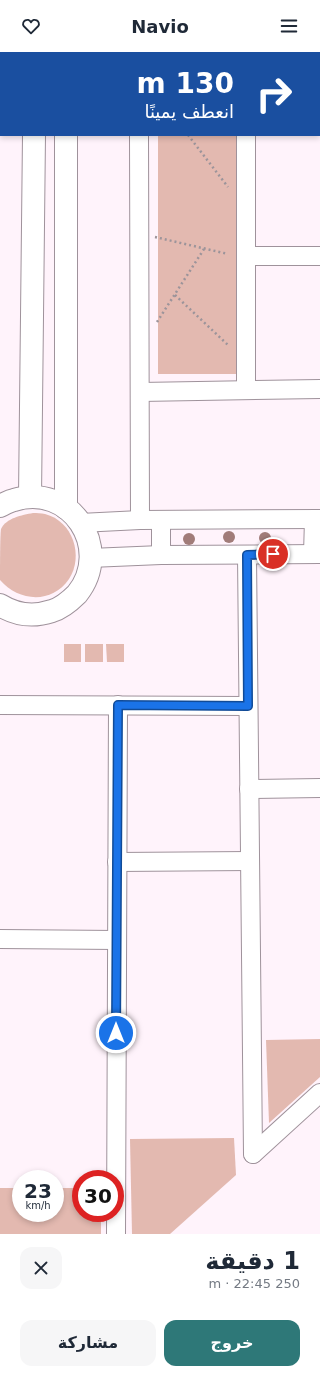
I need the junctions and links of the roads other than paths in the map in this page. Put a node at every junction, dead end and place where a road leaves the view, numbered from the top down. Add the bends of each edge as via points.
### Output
1 (34, 136) edge
2 (66, 136) edge
3 (139, 136) edge
4 (246, 136) edge
5 (320, 256) edge
6 (246, 257) junction
7 (320, 389) edge
8 (246, 390) junction
9 (140, 392) junction
10 (30, 497) junction
11 (0, 506) edge
12 (73, 515) junction
13 (317, 519) edge
14 (140, 520) junction
15 (161, 520) junction
16 (316, 554) edge
17 (161, 555) junction
18 (247, 555) junction
19 (90, 558) junction
20 (0, 605) edge
21 (0, 705) edge
22 (118, 705) junction
23 (248, 706) junction
24 (320, 788) edge
25 (249, 789) junction
26 (250, 861) junction
27 (117, 862) junction
28 (0, 939) edge
29 (117, 940) junction
30 (320, 1093) edge
31 (116, 1234) edge

1 - 10 street
2 - 12 street
3 - 9 street
4 - 6 street
5 - 6 street
6 - 8 street
7 - 8 street
8 - 9 street
9 - 14 street
10 - 11 street via 13,500
10 - 12 street via 55,501
12 - 14 street
12 - 19 street via 89,541
13 - 15 street
13 - 16 street
14 - 15 street
15 - 17 street
16 - 18 street
17 - 18 street
17 - 19 street
18 - 23 street
19 - 20 street via 89,572 80,590 56,610 26,614
21 - 22 street
22 - 23 street
22 - 27 street
23 - 25 street
24 - 25 street
25 - 26 street
26 - 27 street
26 - 30 street via 253,1154
27 - 29 street
28 - 29 street
29 - 31 street

